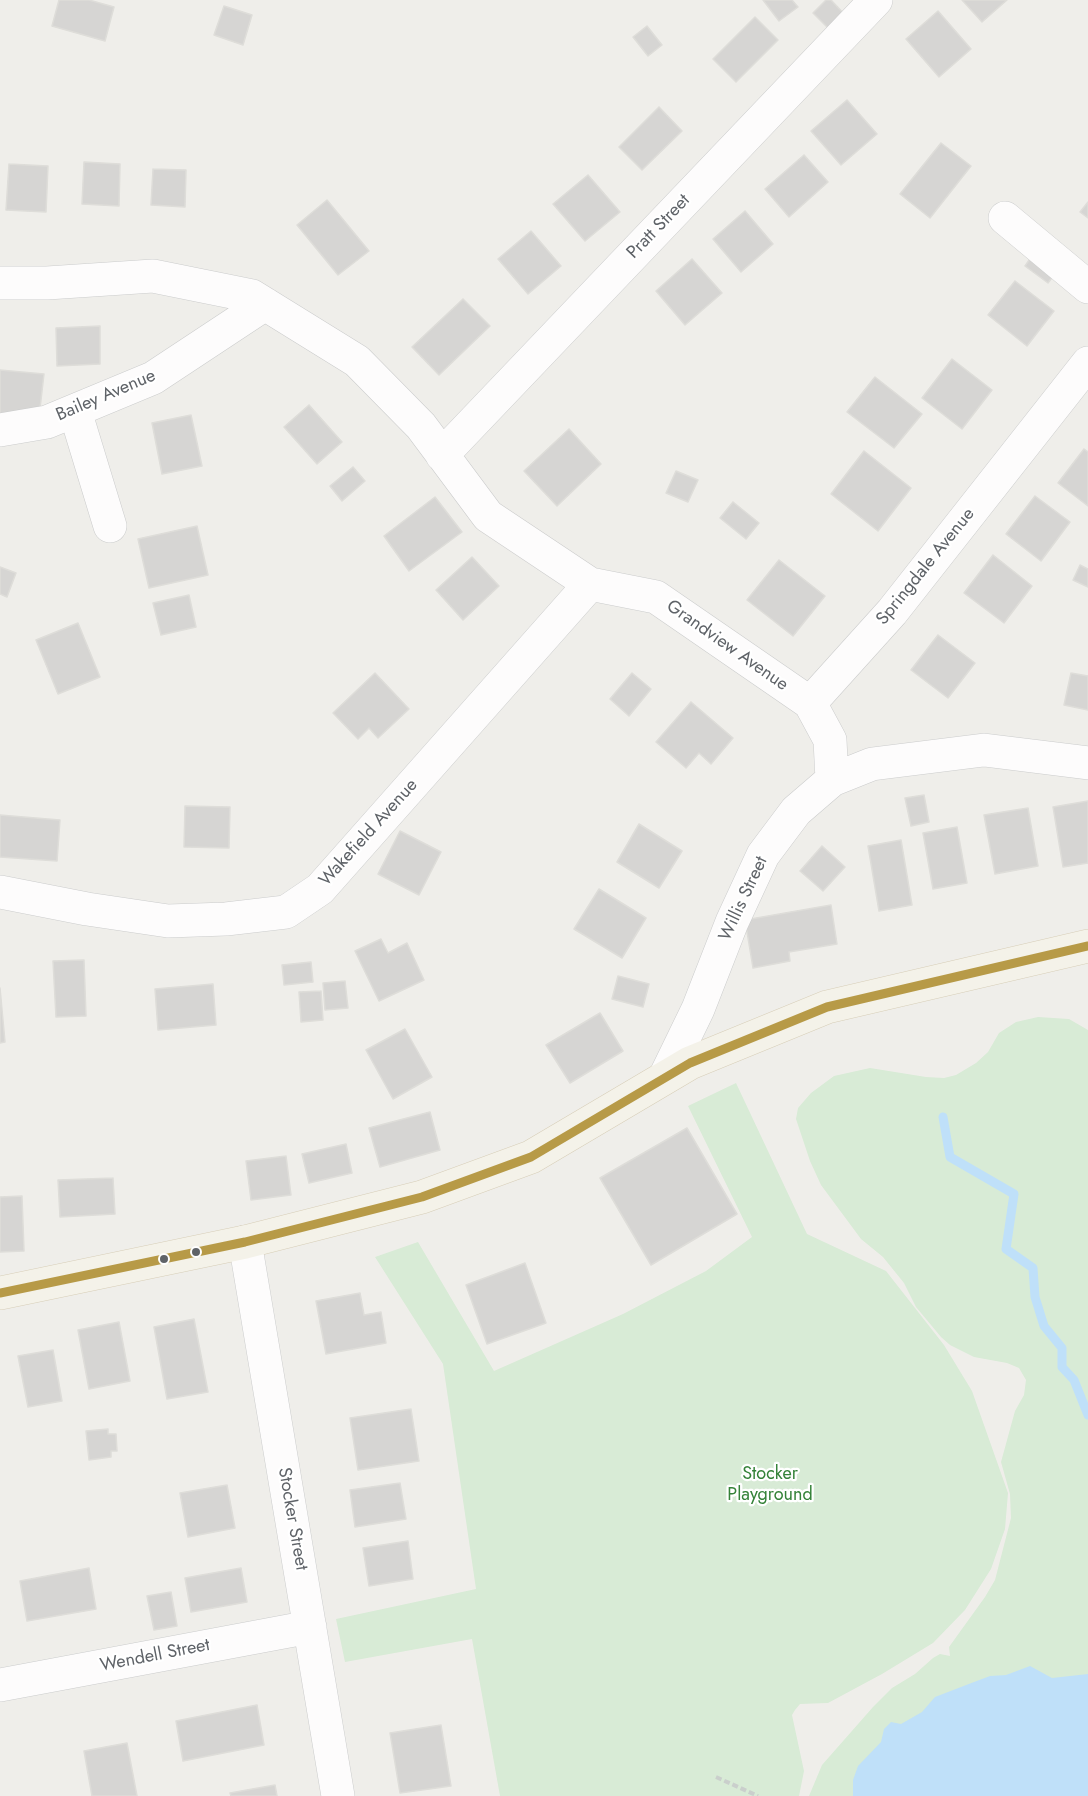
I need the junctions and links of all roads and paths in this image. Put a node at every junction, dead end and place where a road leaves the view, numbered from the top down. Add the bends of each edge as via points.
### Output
1 (876, 0) edge
2 (1005, 218) dead end
3 (0, 282) edge
4 (1088, 287) edge
5 (265, 304) junction
6 (1088, 363) edge
7 (75, 411) junction
8 (0, 430) edge
9 (442, 455) junction
10 (110, 526) dead end
11 (590, 584) junction
12 (810, 703) junction
13 (1088, 763) edge
14 (832, 780) junction
15 (0, 891) edge
16 (1088, 946) edge
17 (665, 1077) junction
18 (245, 1242) junction
19 (0, 1293) edge
20 (310, 1627) junction
21 (0, 1685) edge
22 (716, 1778) dead end
23 (338, 1796) edge
24 (758, 1796) edge

1 - 9 street, Pratt Street
2 - 4 street
3 - 5 street, Grandview Avenue via 153,276 252,296
5 - 7 street, Bailey Avenue via 153,378
5 - 9 street, Grandview Avenue via 357,361 421,426
6 - 12 street, Springdale Avenue via 892,612
7 - 8 street, Bailey Avenue via 47,422
7 - 10 street
9 - 11 street, Grandview Avenue via 488,516
11 - 12 street, Grandview Avenue via 656,597
11 - 15 street, Wakefield Avenue via 320,889 285,912 168,921
12 - 14 street via 830,740
13 - 14 street, Willis Street via 984,750 872,764
14 - 17 street, Willis Street via 796,811 763,855
16 - 17 main road via 827,1007
17 - 18 main road via 531,1157 422,1197
18 - 19 main road
18 - 20 street, Stocker Street
20 - 21 street, Wendell Street
20 - 23 street, Stocker Street
22 - 24 path

